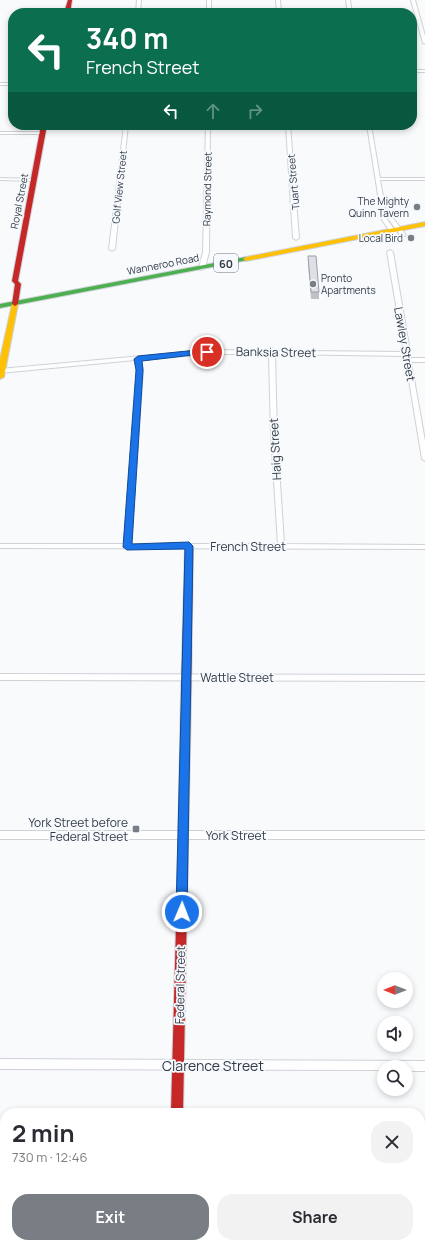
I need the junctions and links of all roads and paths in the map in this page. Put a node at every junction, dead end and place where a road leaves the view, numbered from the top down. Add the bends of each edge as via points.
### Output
1 (417, 14) edge
2 (425, 43) edge
3 (33, 130) edge
4 (44, 130) edge
5 (125, 130) edge
6 (208, 130) edge
7 (288, 130) edge
8 (370, 130) edge
9 (0, 133) edge
10 (0, 179) edge
11 (377, 179) junction
12 (425, 179) edge
13 (34, 180) junction
14 (425, 224) edge
15 (425, 231) edge
16 (397, 233) junction
17 (296, 238) dead end
18 (112, 249) dead end
19 (206, 252) junction
20 (390, 252) dead end
21 (223, 264) junction
22 (202, 268) junction
23 (6, 309) edge
24 (0, 338) edge
25 (272, 352) junction
26 (408, 357) junction
27 (138, 359) junction
28 (425, 360) edge
29 (1, 371) edge
30 (425, 459) edge
31 (0, 546) edge
32 (189, 546) junction
33 (281, 546) junction
34 (127, 547) junction
35 (425, 547) edge
36 (0, 676) edge
37 (187, 677) junction
38 (425, 678) edge
39 (0, 835) edge
40 (184, 835) junction
41 (425, 835) edge
42 (0, 1064) edge
43 (178, 1064) junction
44 (425, 1066) edge
45 (177, 1108) edge

1 - 2 street
3 - 9 street
4 - 13 main road, Royal Street
5 - 18 street, Golf View Street
6 - 19 street, Raymond Street
7 - 17 street, Tuart Street
8 - 11 street
10 - 13 street
11 - 12 street
11 - 16 street via 384,220
13 - 23 main road, Royal Street via 15,281 10,285
14 - 16 main road, Wanneroo Road / 60 via 412,226
15 - 16 main road, Wanneroo Road / 60
16 - 21 main road, Wanneroo Road / 60
16 - 23 main road, Wanneroo Road / 60
19 - 21 street via 211,260
19 - 22 street, Raymond Street
20 - 26 street, Lawley Street
21 - 22 main road, Wanneroo Road / 60
22 - 23 main road, Wanneroo Road / 60
23 - 24 main road, Royal Street
23 - 29 main road, Royal Street
25 - 26 street, Banksia Street
25 - 27 street, Banksia Street via 207,352
25 - 33 street, Haig Street
26 - 28 street, Banksia Street
26 - 30 street, Lawley Street
27 - 29 street, Banksia Street
27 - 34 street via 140,370
31 - 34 street, French Street
32 - 33 street, French Street
32 - 34 street, French Street
32 - 37 main road, Federal Street
33 - 35 street, French Street
36 - 37 street, Wattle Street
37 - 38 street, Wattle Street
37 - 40 main road, Federal Street
39 - 40 street, York Street
40 - 41 street, York Street
40 - 43 main road, Federal Street
42 - 43 street, Clarence Street
43 - 44 street, Clarence Street
43 - 45 main road, Federal Street

